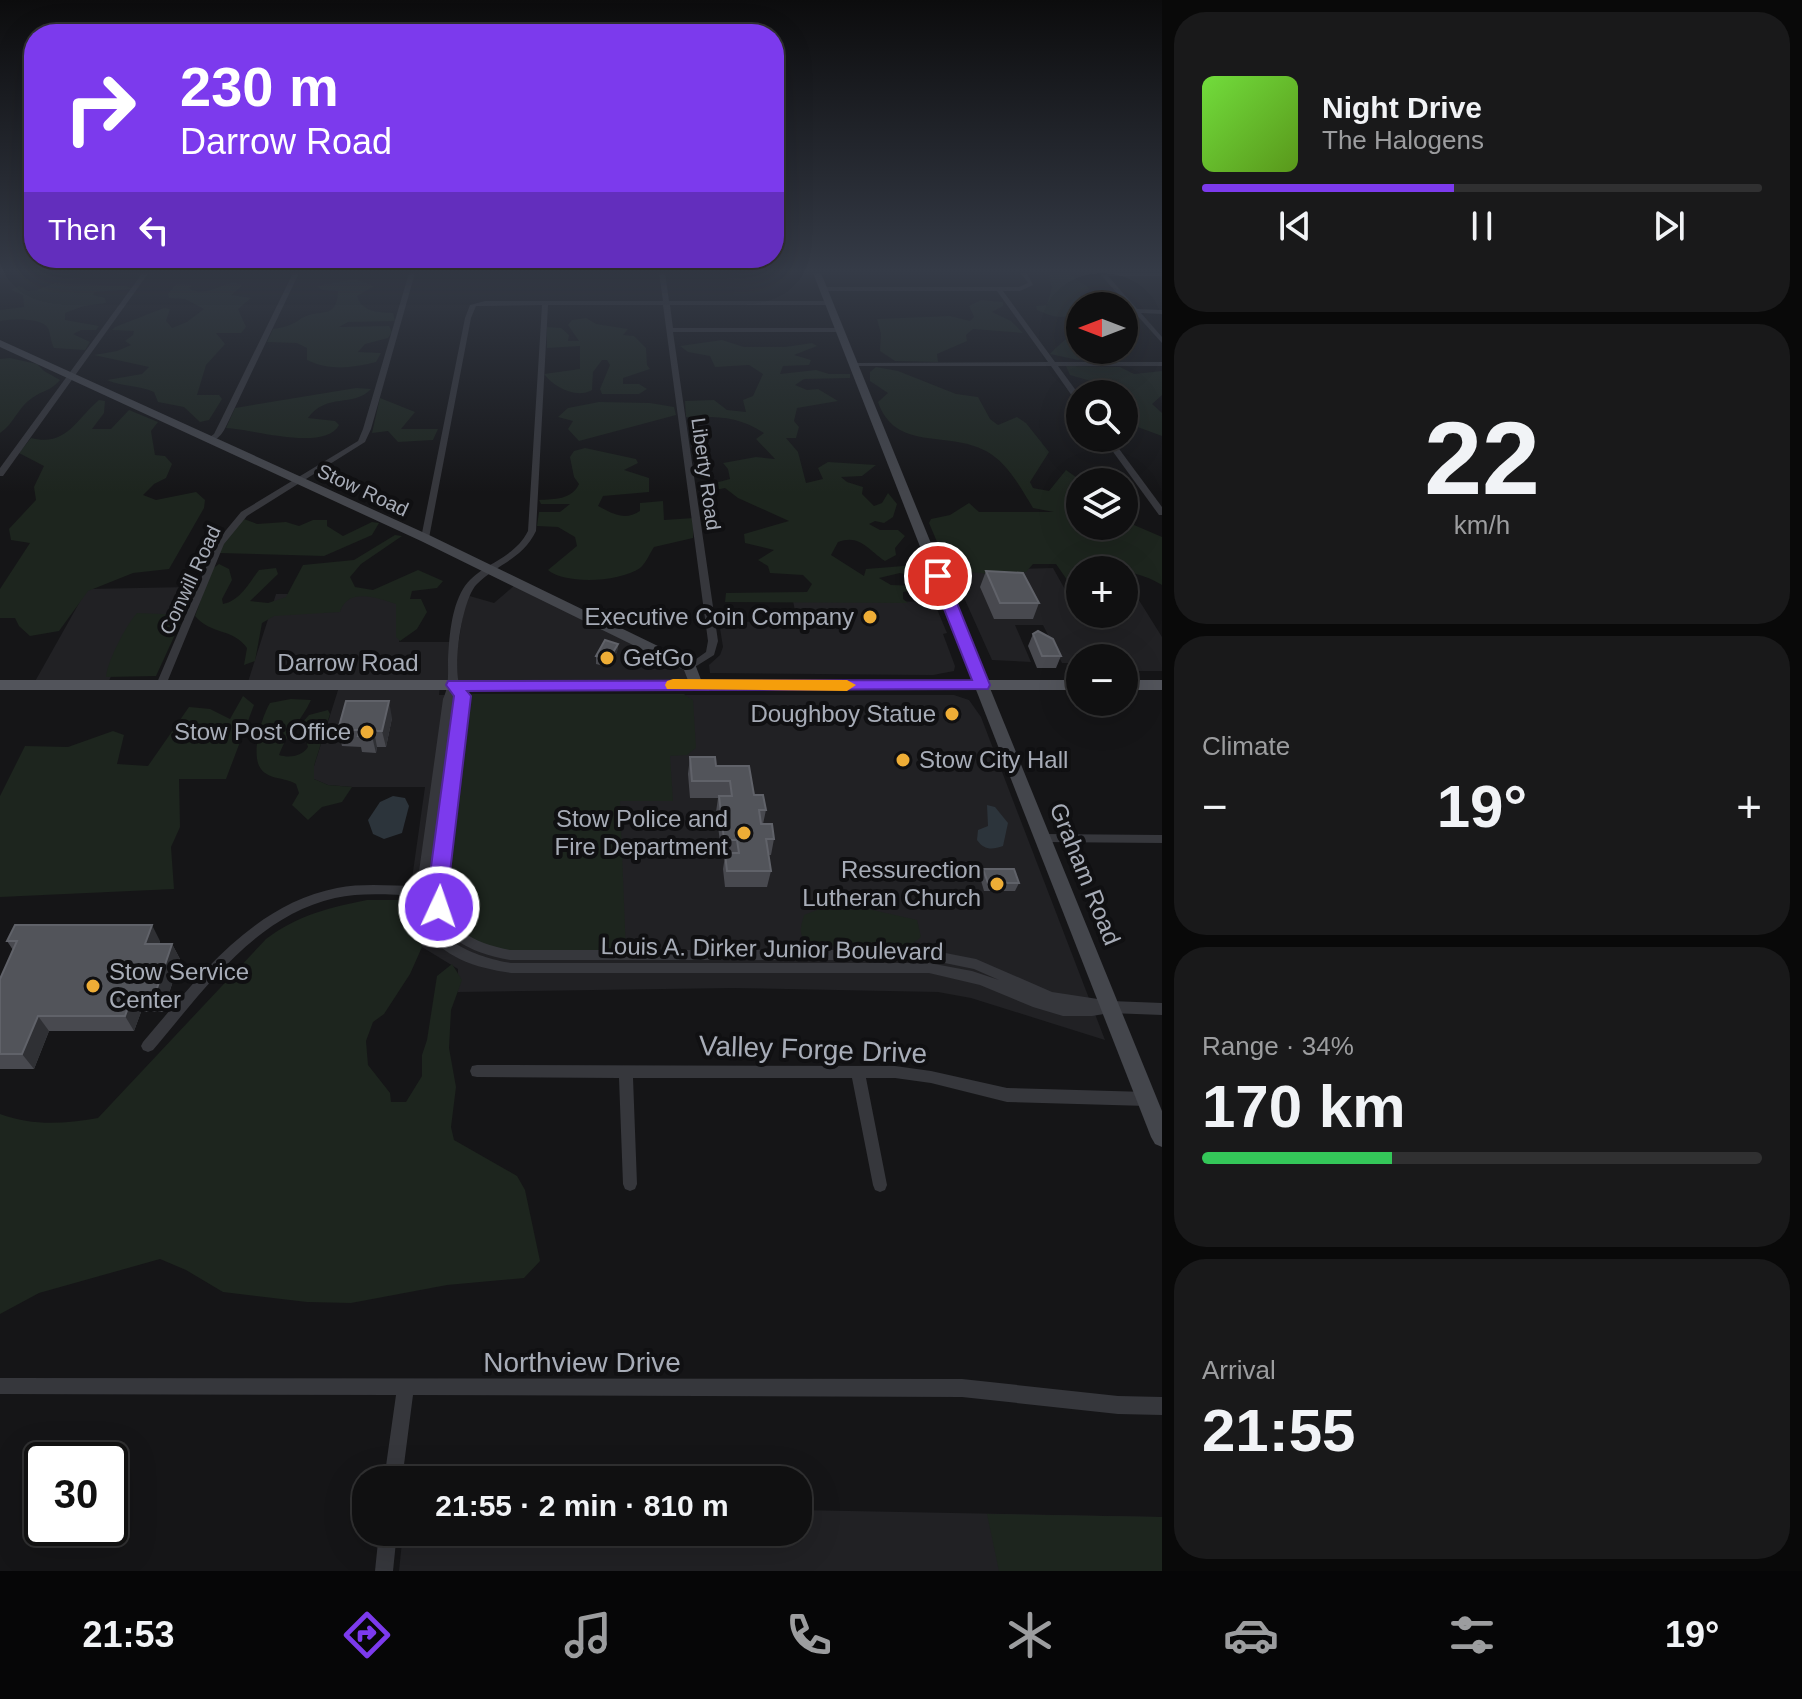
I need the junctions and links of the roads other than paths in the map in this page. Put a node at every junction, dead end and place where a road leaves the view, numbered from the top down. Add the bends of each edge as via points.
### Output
1 (7, 346) edge
2 (94, 346) edge
3 (261, 346) edge
4 (391, 346) edge
5 (462, 346) edge
6 (543, 346) edge
7 (672, 346) edge
8 (846, 346) edge
9 (1040, 346) edge
10 (853, 364) junction
11 (1053, 364) junction
12 (1162, 364) edge
13 (73, 376) junction
14 (1066, 382) edge
15 (211, 439) junction
16 (1117, 452) edge
17 (0, 474) edge
18 (301, 480) junction
19 (1162, 513) edge
20 (425, 538) junction
21 (491, 570) junction
22 (690, 667) junction
23 (0, 685) edge
24 (161, 685) junction
25 (454, 685) junction
26 (696, 685) junction
27 (982, 685) junction
28 (1066, 685) edge
29 (1138, 685) edge
30 (1162, 685) edge
31 (1043, 838) junction
32 (1162, 839) edge
33 (438, 889) junction
34 (421, 890) junction
35 (1111, 1007) junction
36 (1162, 1009) edge
37 (148, 1046) dead end
38 (477, 1071) dead end
39 (626, 1073) junction
40 (858, 1073) junction
41 (1147, 1099) junction
42 (1162, 1137) edge
43 (630, 1184) dead end
44 (880, 1185) dead end
45 (0, 1386) edge
46 (405, 1388) junction
47 (1162, 1406) edge
48 (395, 1466) edge
49 (387, 1546) edge
50 (384, 1571) edge

1 - 13 main road, Stow Road
2 - 13 street
3 - 15 street
4 - 18 street, Conwill Road via 364,437
5 - 20 street
6 - 21 street via 532,531 526,544
7 - 22 street, Liberty Road via 713,641 711,653
8 - 10 main road, Graham Road
9 - 11 street
10 - 11 street
10 - 27 main road, Graham Road
11 - 12 street
11 - 14 street
13 - 15 main road, Stow Road
13 - 17 street
15 - 18 main road, Stow Road
16 - 19 street
18 - 20 main road, Stow Road
18 - 24 street, Conwill Road via 244,514 227,531
20 - 21 main road, Stow Road
21 - 22 main road, Stow Road
21 - 25 street via 460,599
22 - 26 main road
23 - 24 main road, Darrow Road
24 - 25 main road, Darrow Road
25 - 26 main road, Darrow Road
25 - 33 street, Louis A. Dirker Junior Boulevard via 462,696
25 - 34 street, Louis A. Dirker Junior Boulevard
26 - 27 main road, Darrow Road
27 - 28 main road, Darrow Road
27 - 31 main road, Graham Road
29 - 30 main road
31 - 32 street
31 - 35 main road, Graham Road
33 - 34 street
33 - 35 street, Louis A. Dirker Junior Boulevard via 446,923 472,946 490,952 930,955 976,964 1051,998
34 - 35 street, Louis A. Dirker Junior Boulevard via 423,910 437,935 458,954 490,966 929,968 994,984 1061,1010 1084,1014
34 - 37 street via 336,893 290,907 237,947
35 - 36 street
35 - 41 main road, Graham Road
38 - 39 street, Valley Forge Drive
39 - 40 street, Valley Forge Drive
39 - 43 street
40 - 41 street, Valley Forge Drive via 913,1074 1007,1095
40 - 44 street
41 - 42 main road, Graham Road
45 - 46 street, Northview Drive
46 - 47 street, Northview Drive via 962,1388
46 - 48 street
49 - 50 street

